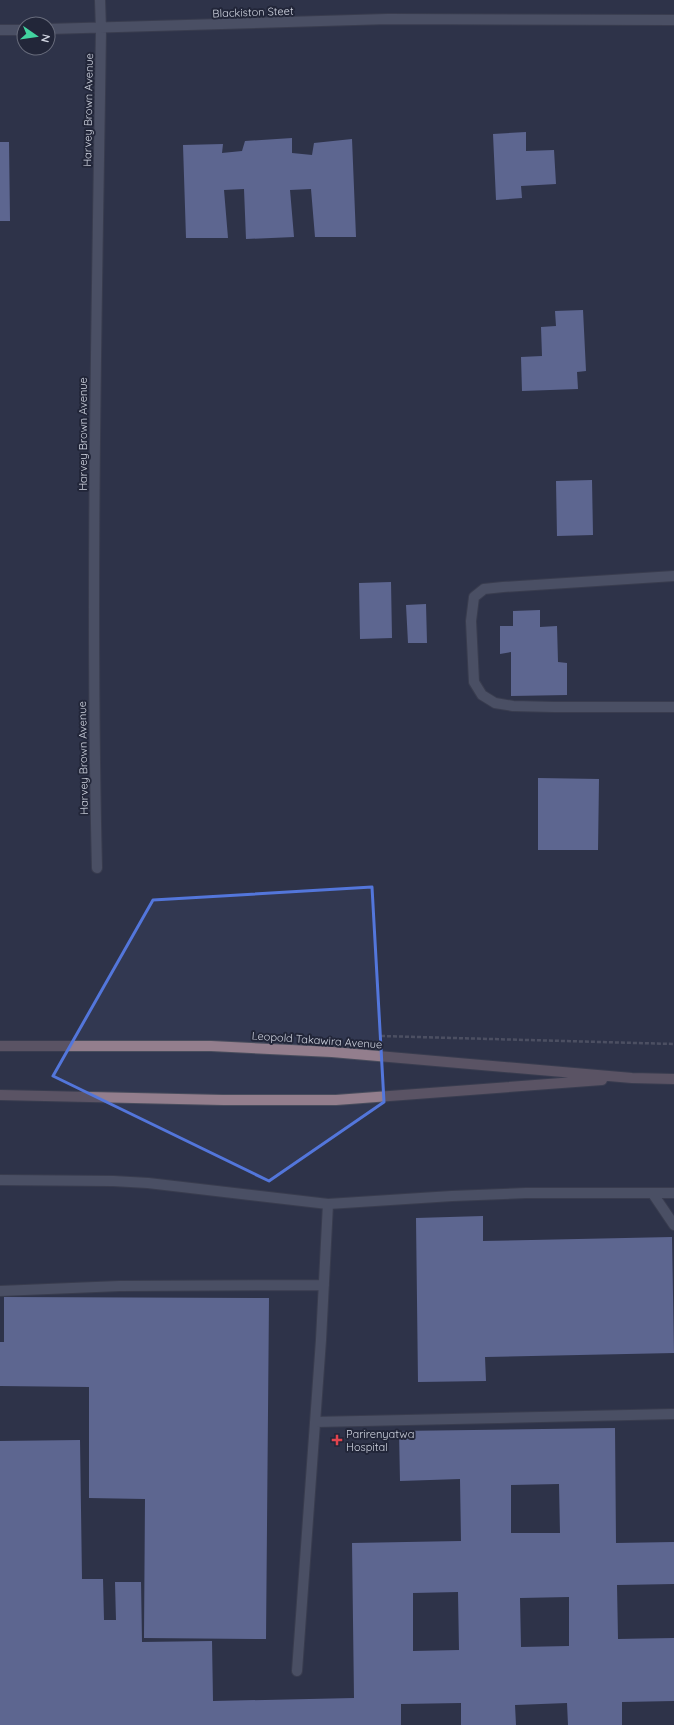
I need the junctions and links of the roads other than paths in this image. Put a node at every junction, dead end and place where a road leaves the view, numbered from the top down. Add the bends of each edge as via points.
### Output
1 (100, 0) edge
2 (674, 20) edge
3 (101, 29) junction
4 (0, 30) edge
5 (16, 30) edge
6 (56, 30) edge
7 (674, 576) edge
8 (674, 707) edge
9 (97, 868) dead end
10 (0, 1046) edge
11 (632, 1078) junction
12 (674, 1079) edge
13 (0, 1095) edge
14 (0, 1180) edge
15 (674, 1193) edge
16 (653, 1194) junction
17 (328, 1204) junction
18 (674, 1225) edge
19 (324, 1284) junction
20 (0, 1291) edge
21 (674, 1414) edge
22 (315, 1422) junction
23 (297, 1671) dead end

1 - 3 street, Harvey Brown Avenue
2 - 3 street, Blackiston Steet via 388,19
3 - 6 street, Blackiston Steet
3 - 9 street, Harvey Brown Avenue via 95,414 94,735
4 - 5 street
7 - 8 street via 484,590 474,597 471,621 474,682 482,695 495,703 554,707
10 - 11 main road, Leopold Takawira Avenue via 211,1046 332,1052
11 - 12 main road, Leopold Takawira Avenue
11 - 13 main road, Leopold Takawira Avenue via 336,1100
14 - 17 street via 148,1183
15 - 16 street
16 - 17 street via 518,1193
16 - 18 street
17 - 19 street
19 - 20 street via 120,1286
19 - 22 street
21 - 22 street
22 - 23 street

